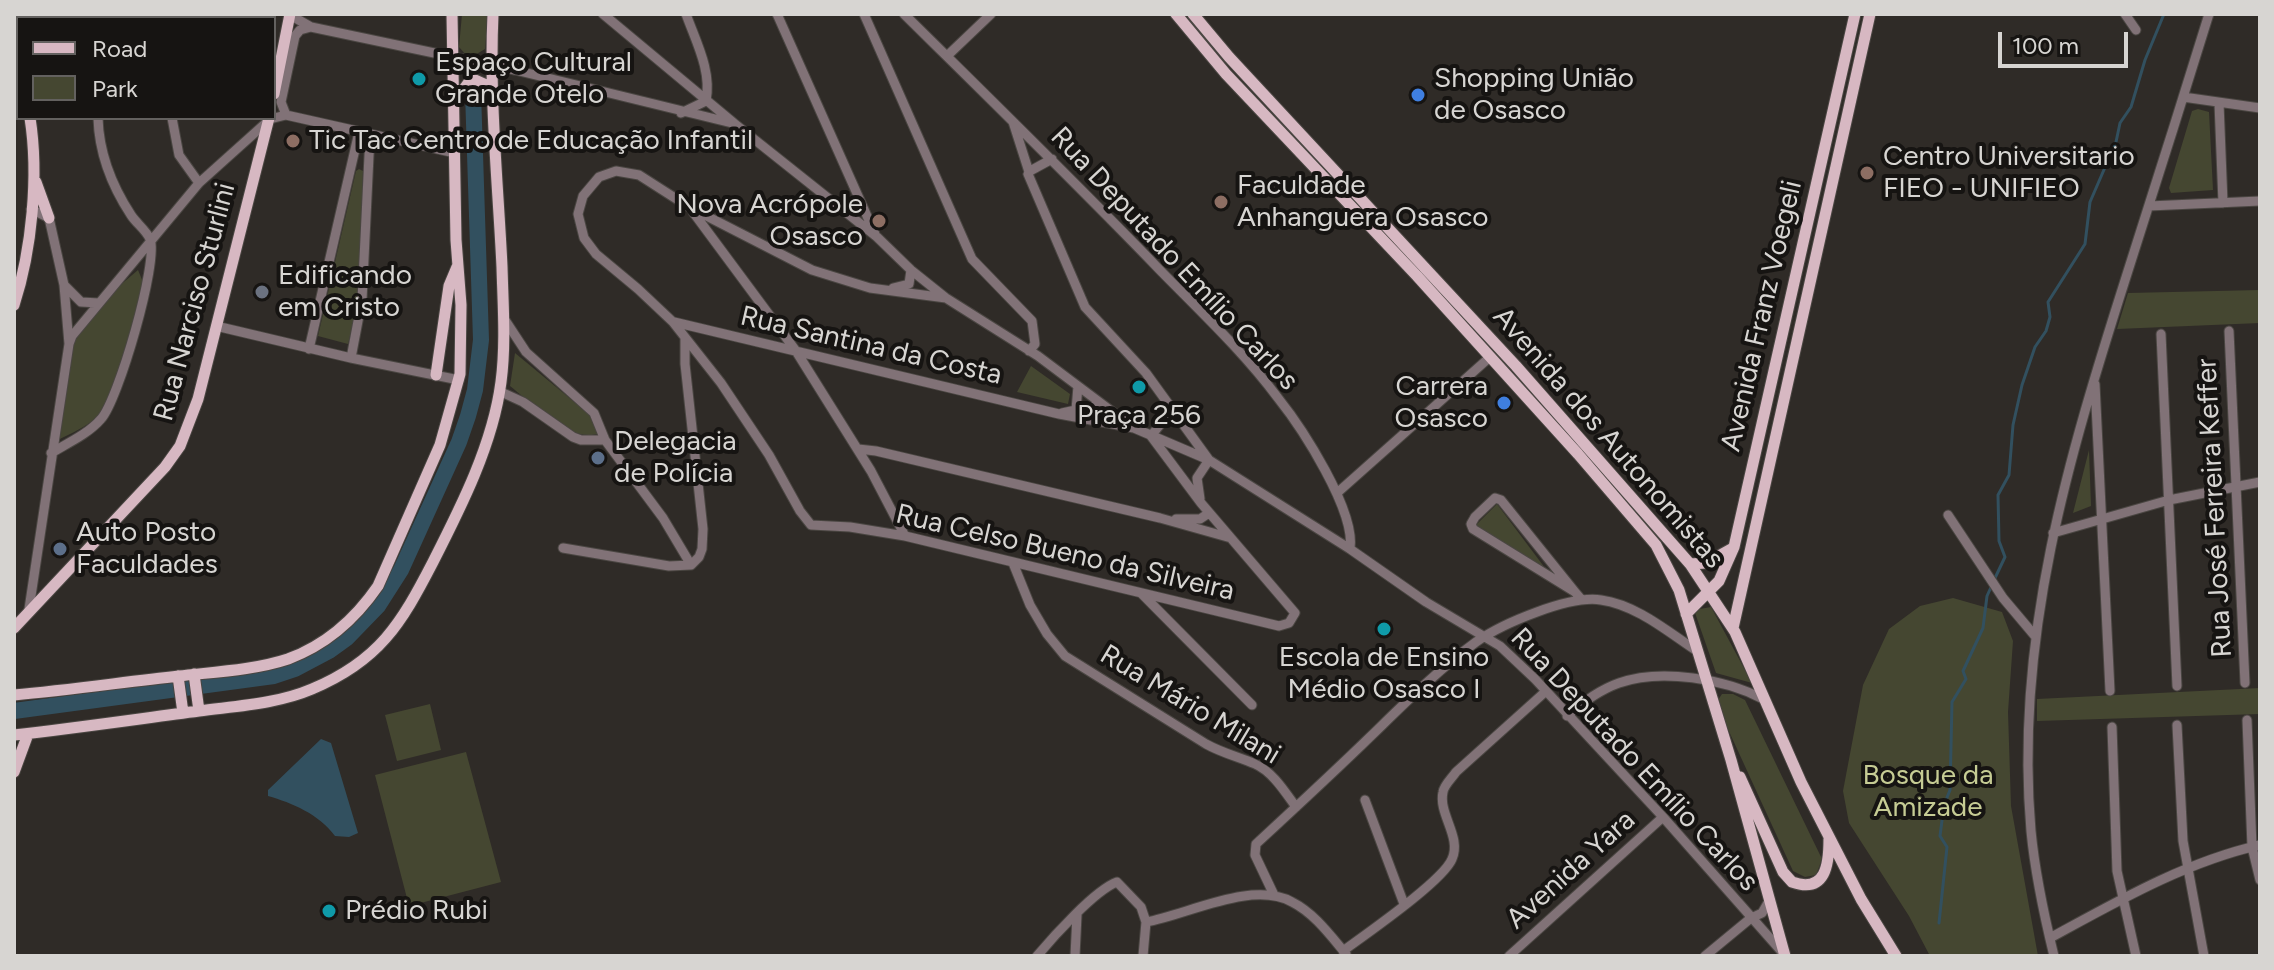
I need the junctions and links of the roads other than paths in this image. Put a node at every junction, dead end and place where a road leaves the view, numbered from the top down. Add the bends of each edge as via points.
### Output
1 (452, 14) edge
2 (493, 14) edge
3 (603, 14) edge
4 (686, 14) edge
5 (777, 14) edge
6 (864, 14) edge
7 (904, 14) edge
8 (991, 14) edge
9 (1176, 14) edge
10 (1193, 14) edge
11 (1855, 14) edge
12 (1870, 14) edge
13 (2125, 14) edge
14 (2209, 14) edge
15 (290, 15) edge
16 (311, 27) junction
17 (2136, 30) dead end
18 (947, 56) junction
19 (451, 57) junction
20 (491, 65) junction
21 (276, 84) edge
22 (2183, 97) junction
23 (706, 101) junction
24 (455, 102) junction
25 (493, 102) junction
26 (2219, 103) junction
27 (2260, 108) edge
28 (681, 113) junction
29 (286, 115) junction
30 (276, 118) edge
31 (30, 120) edge
32 (98, 120) edge
33 (172, 120) edge
34 (270, 120) edge
35 (271, 120) edge
36 (1013, 121) junction
37 (735, 124) junction
38 (359, 132) junction
39 (370, 135) junction
40 (455, 153) junction
41 (1052, 159) junction
42 (352, 164) junction
43 (368, 167) junction
44 (1029, 172) junction
45 (34, 177) junction
46 (199, 183) junction
47 (2260, 201) edge
48 (2223, 203) junction
49 (2149, 206) junction
50 (689, 207) junction
51 (30, 214) junction
52 (49, 218) junction
53 (877, 237) junction
54 (151, 240) junction
55 (458, 267) junction
56 (911, 270) junction
57 (64, 285) junction
58 (870, 288) junction
59 (946, 298) junction
60 (99, 303) junction
61 (14, 305) edge
62 (504, 317) junction
63 (673, 322) junction
64 (216, 326) junction
65 (2229, 331) dead end
66 (2161, 334) dead end
67 (685, 339) junction
68 (69, 344) junction
69 (309, 349) junction
70 (796, 351) junction
71 (1029, 351) junction
72 (1490, 357) junction
73 (351, 358) junction
74 (436, 375) junction
75 (2094, 376) junction
76 (459, 380) junction
77 (1078, 386) junction
78 (499, 391) junction
79 (1076, 410) junction
80 (1112, 411) junction
81 (1174, 413) junction
82 (1059, 414) junction
83 (1134, 428) junction
84 (1151, 436) junction
85 (605, 440) junction
86 (858, 449) junction
87 (51, 453) junction
88 (1209, 460) junction
89 (1178, 474) junction
90 (1197, 478) junction
91 (2260, 482) edge
92 (2235, 486) junction
93 (1747, 488) junction
94 (1764, 491) junction
95 (1337, 493) junction
96 (2169, 500) junction
97 (1201, 503) junction
98 (1209, 513) junction
99 (1948, 515) dead end
100 (1160, 518) junction
101 (2102, 518) junction
102 (2053, 533) junction
103 (905, 536) junction
104 (1231, 538) junction
105 (1734, 547) junction
106 (563, 548) dead end
107 (1350, 549) junction
108 (1013, 563) junction
109 (1690, 564) junction
110 (691, 565) junction
111 (1710, 593) junction
112 (1142, 594) junction
113 (1577, 595) junction
114 (29, 609) junction
115 (1686, 614) junction
116 (14, 628) edge
117 (1733, 628) junction
118 (1486, 635) junction
119 (2035, 636) junction
120 (1697, 651) junction
121 (194, 677) junction
122 (178, 678) junction
123 (1706, 681) junction
124 (2245, 683) dead end
125 (2177, 686) dead end
126 (2110, 691) dead end
127 (1545, 692) junction
128 (14, 695) edge
129 (1763, 699) junction
130 (1252, 705) dead end
131 (199, 707) junction
132 (183, 708) junction
133 (1567, 716) junction
134 (2247, 720) dead end
135 (2177, 725) dead end
136 (2112, 727) dead end
137 (28, 734) junction
138 (14, 735) edge
139 (1731, 760) junction
140 (14, 772) edge
141 (1365, 800) dead end
142 (1296, 807) junction
143 (1663, 817) junction
144 (1829, 838) junction
145 (2256, 846) edge
146 (2187, 870) junction
147 (2260, 880) edge
148 (1274, 895) junction
149 (2123, 898) junction
150 (1769, 901) junction
151 (1404, 904) junction
152 (1077, 915) junction
153 (1751, 918) junction
154 (1146, 922) junction
155 (2050, 938) junction
156 (1345, 954) edge
157 (1037, 956) edge
158 (1075, 956) edge
159 (1143, 956) edge
160 (1509, 956) edge
161 (1705, 956) edge
162 (1785, 956) edge
163 (1896, 956) edge
164 (2054, 956) edge
165 (2136, 956) edge
166 (2204, 956) edge

1 - 19 main road
2 - 20 main road
3 - 23 street
4 - 23 street via 706,71
5 - 53 street
6 - 71 street via 972,259 1032,321 1035,344
7 - 18 street, Rua Deputado Emílio Carlos
8 - 18 street
9 - 72 main road, Avenida dos Autonomistas
10 - 109 main road, Avenida dos Autonomistas
11 - 93 main road, Avenida Franz Voegeli
12 - 94 main road, Avenida Franz Voegeli
13 - 17 street
14 - 22 street
15 - 16 street
15 - 21 main road
16 - 19 street
16 - 29 street via 295,36 281,102
18 - 36 street, Rua Deputado Emílio Carlos
19 - 20 street
19 - 24 main road
20 - 25 main road
20 - 28 street
22 - 26 street
22 - 49 street
23 - 28 street
23 - 37 street
24 - 25 main road via 475,80 484,84
24 - 40 main road
25 - 62 main road
26 - 27 street
26 - 48 street
28 - 37 street
29 - 30 street
29 - 38 street
31 - 45 main road
32 - 54 street via 119,195
33 - 46 street via 179,155
34 - 46 street
35 - 64 main road, Rua Narciso Sturlini
36 - 41 street, Rua Deputado Emílio Carlos
36 - 44 street
37 - 53 street
38 - 39 street
38 - 42 street
39 - 40 street
39 - 43 street
40 - 55 main road
41 - 44 street
41 - 95 street, Rua Deputado Emílio Carlos via 1276,395
42 - 43 street
42 - 69 street
43 - 73 street via 362,300
44 - 81 street via 1085,307 1146,373
45 - 51 main road
45 - 52 main road
46 - 54 street
47 - 48 street
48 - 49 street
49 - 75 street
50 - 58 street via 796,264
50 - 63 street via 639,175 616,171 594,181 578,214 584,238 596,254
50 - 70 street
51 - 52 street
51 - 61 main road
52 - 57 street
53 - 56 street
54 - 60 street
54 - 87 street via 138,318 111,406 90,429
55 - 74 main road via 450,282
55 - 76 main road
56 - 58 street via 909,284
56 - 59 street
57 - 60 street via 81,302
57 - 68 street
58 - 59 street
59 - 71 street
60 - 68 street
62 - 78 main road
62 - 85 street via 526,352 590,408
63 - 67 street
63 - 70 street, Rua Santina da Costa
64 - 69 street
64 - 114 main road, Rua Narciso Sturlini via 180,446
65 - 92 street, Rua José Ferreira Keffer
66 - 96 street
67 - 103 street, Rua Celso Bueno da Silveira via 740,409 806,521
67 - 110 street via 703,529 702,549
68 - 87 street
69 - 73 street
70 - 82 street, Rua Santina da Costa
70 - 86 street
71 - 77 street
72 - 95 street
72 - 115 main road, Avenida dos Autonomistas via 1656,545
73 - 74 street
74 - 76 street
75 - 101 street
75 - 102 street
76 - 121 main road via 440,445 390,562 365,605 330,637 288,659
77 - 79 street
77 - 80 street
78 - 85 street via 573,437
78 - 131 main road via 480,457 444,541 385,640 350,669 302,693
79 - 80 street, Rua Santina da Costa via 1094,406
79 - 82 street, Rua Santina da Costa
80 - 83 street
81 - 84 street
81 - 88 street
82 - 83 street, Rua Santina da Costa
83 - 84 street
84 - 88 street
84 - 89 street
85 - 110 street
86 - 100 street
86 - 103 street
87 - 114 street
88 - 90 street
88 - 107 street
89 - 90 street
89 - 97 street
90 - 97 street
91 - 92 street
92 - 96 street
92 - 124 street, Rua José Ferreira Keffer
93 - 94 main road
93 - 105 main road, Avenida Franz Voegeli
94 - 117 main road, Avenida Franz Voegeli
95 - 107 street, Rua Deputado Emílio Carlos via 1350,531
96 - 101 street
96 - 125 street
97 - 98 street
98 - 100 street via 1194,520
98 - 104 street
99 - 119 street
100 - 104 street
101 - 102 street
101 - 126 street
102 - 119 street
103 - 108 street, Rua Celso Bueno da Silveira
104 - 112 street, Rua Celso Bueno da Silveira via 1295,613 1289,623 1279,626
105 - 109 main road via 1706,563
105 - 111 main road, Avenida Franz Voegeli
106 - 110 street
107 - 118 street, Rua Deputado Emílio Carlos via 1426,602
108 - 112 street, Rua Celso Bueno da Silveira
108 - 142 street, Rua Mário Milani via 1035,614 1065,656 1227,756 1257,765
109 - 111 main road, Avenida dos Autonomistas
111 - 115 main road, Avenida Franz Voegeli
111 - 117 main road, Avenida dos Autonomistas
112 - 130 street
113 - 113 street via 1501,500 1495,498 1475,517 1473,529
113 - 118 street
113 - 120 street via 1620,604
114 - 116 main road, Rua Narciso Sturlini
115 - 120 main road, Avenida dos Autonomistas
117 - 129 main road, Avenida dos Autonomistas
118 - 127 street, Rua Deputado Emílio Carlos
118 - 142 street via 1432,678
119 - 155 street via 2029,729 2031,829
120 - 123 main road, Avenida dos Autonomistas
121 - 122 main road
121 - 131 main road
122 - 128 main road
122 - 132 main road
123 - 129 street via 1740,687
123 - 133 street via 1636,678 1595,695
123 - 139 main road, Avenida dos Autonomistas
127 - 133 street, Rua Deputado Emílio Carlos
127 - 151 street via 1446,785 1443,799 1454,843 1452,859
129 - 144 main road, Avenida dos Autonomistas
131 - 132 main road
132 - 137 main road
133 - 143 street, Rua Deputado Emílio Carlos
134 - 145 street
135 - 146 street
136 - 149 street via 2117,871
137 - 138 main road
137 - 140 main road
139 - 144 main road via 1792,882 1811,884 1824,875
139 - 150 main road, Avenida dos Autonomistas
141 - 151 street
142 - 148 street via 1254,847
143 - 153 street, Rua Deputado Emílio Carlos
143 - 160 street, Avenida Yara
144 - 163 main road, Avenida dos Autonomistas
145 - 146 street
145 - 147 street
146 - 149 street
146 - 166 street
148 - 154 street via 1219,902
148 - 156 street via 1300,907
149 - 155 street
149 - 165 street
150 - 153 street, Rua Deputado Emílio Carlos
150 - 162 main road, Avenida dos Autonomistas
151 - 156 street
152 - 154 street via 1117,882 1141,907
152 - 157 street
152 - 158 street
153 - 161 street
153 - 162 street, Rua Deputado Emílio Carlos
154 - 159 street
155 - 164 street

